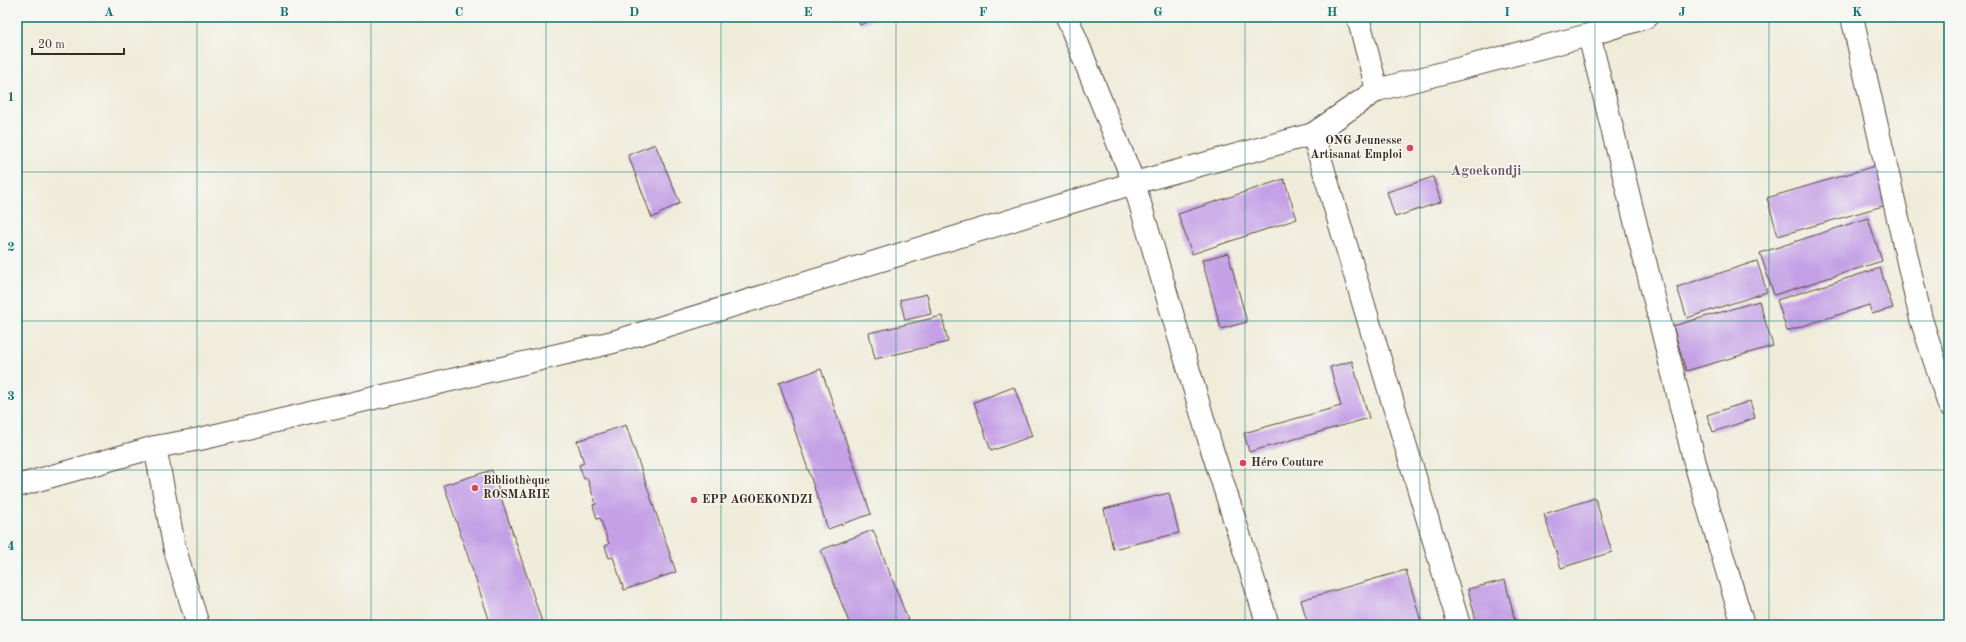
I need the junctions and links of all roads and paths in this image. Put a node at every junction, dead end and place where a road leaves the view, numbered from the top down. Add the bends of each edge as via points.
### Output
1 (1067, 17) edge
2 (1358, 17) edge
3 (1648, 17) edge
4 (1852, 17) edge
5 (1589, 35) junction
6 (1377, 90) junction
7 (1313, 134) junction
8 (1134, 183) junction
9 (1949, 405) edge
10 (155, 447) junction
11 (17, 486) edge
12 (198, 625) edge
13 (1268, 625) edge
14 (1459, 625) edge
15 (1743, 625) edge

1 - 8 street
2 - 6 street
3 - 5 street
4 - 9 street via 1921,319
5 - 6 street
5 - 15 street via 1695,463
6 - 7 street
7 - 8 street
7 - 14 street
8 - 10 street via 613,342 200,439
8 - 13 street via 1211,446
10 - 11 street
10 - 12 street via 175,550

